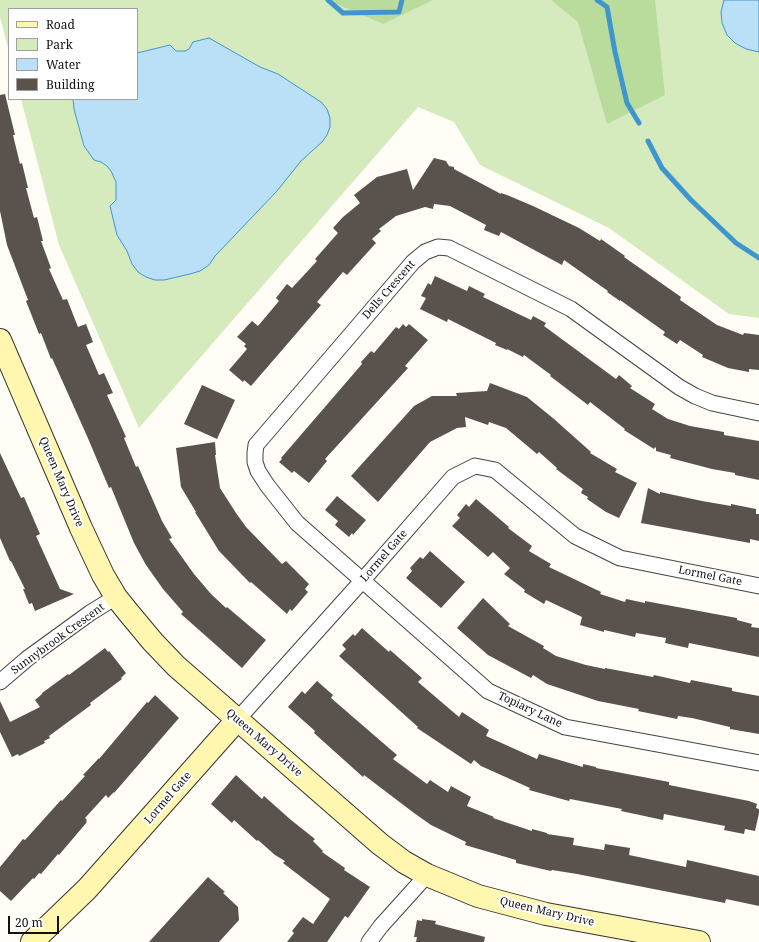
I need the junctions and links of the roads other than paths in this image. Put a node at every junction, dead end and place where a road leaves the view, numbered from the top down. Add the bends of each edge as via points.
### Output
1 (0, 340) edge
2 (759, 413) edge
3 (362, 581) junction
4 (759, 586) edge
5 (116, 596) junction
6 (0, 682) edge
7 (237, 720) junction
8 (759, 763) edge
9 (427, 875) junction
10 (87, 888) junction
11 (32, 942) edge
12 (46, 942) edge
13 (370, 942) edge
14 (699, 942) edge

1 - 5 street, Queen Mary Drive via 81,528
2 - 3 street, Dells Crescent via 712,404 695,396 571,309 449,248 438,247 425,252 412,262 256,445 255,462 267,486 298,523
3 - 4 street, Lormel Gate via 453,477 475,466 495,470 574,536 620,558
3 - 7 street, Lormel Gate
3 - 8 street, Topiary Lane via 488,691 565,727
5 - 6 street, Sunnybrook Crescent via 28,658
5 - 7 street, Queen Mary Drive via 164,654
7 - 9 street, Queen Mary Drive via 380,844
7 - 10 street, Lormel Gate
9 - 13 street
9 - 14 street, Queen Mary Drive via 478,896 546,914
10 - 11 street, Lormel Gate
10 - 12 street, Lormel Gate

